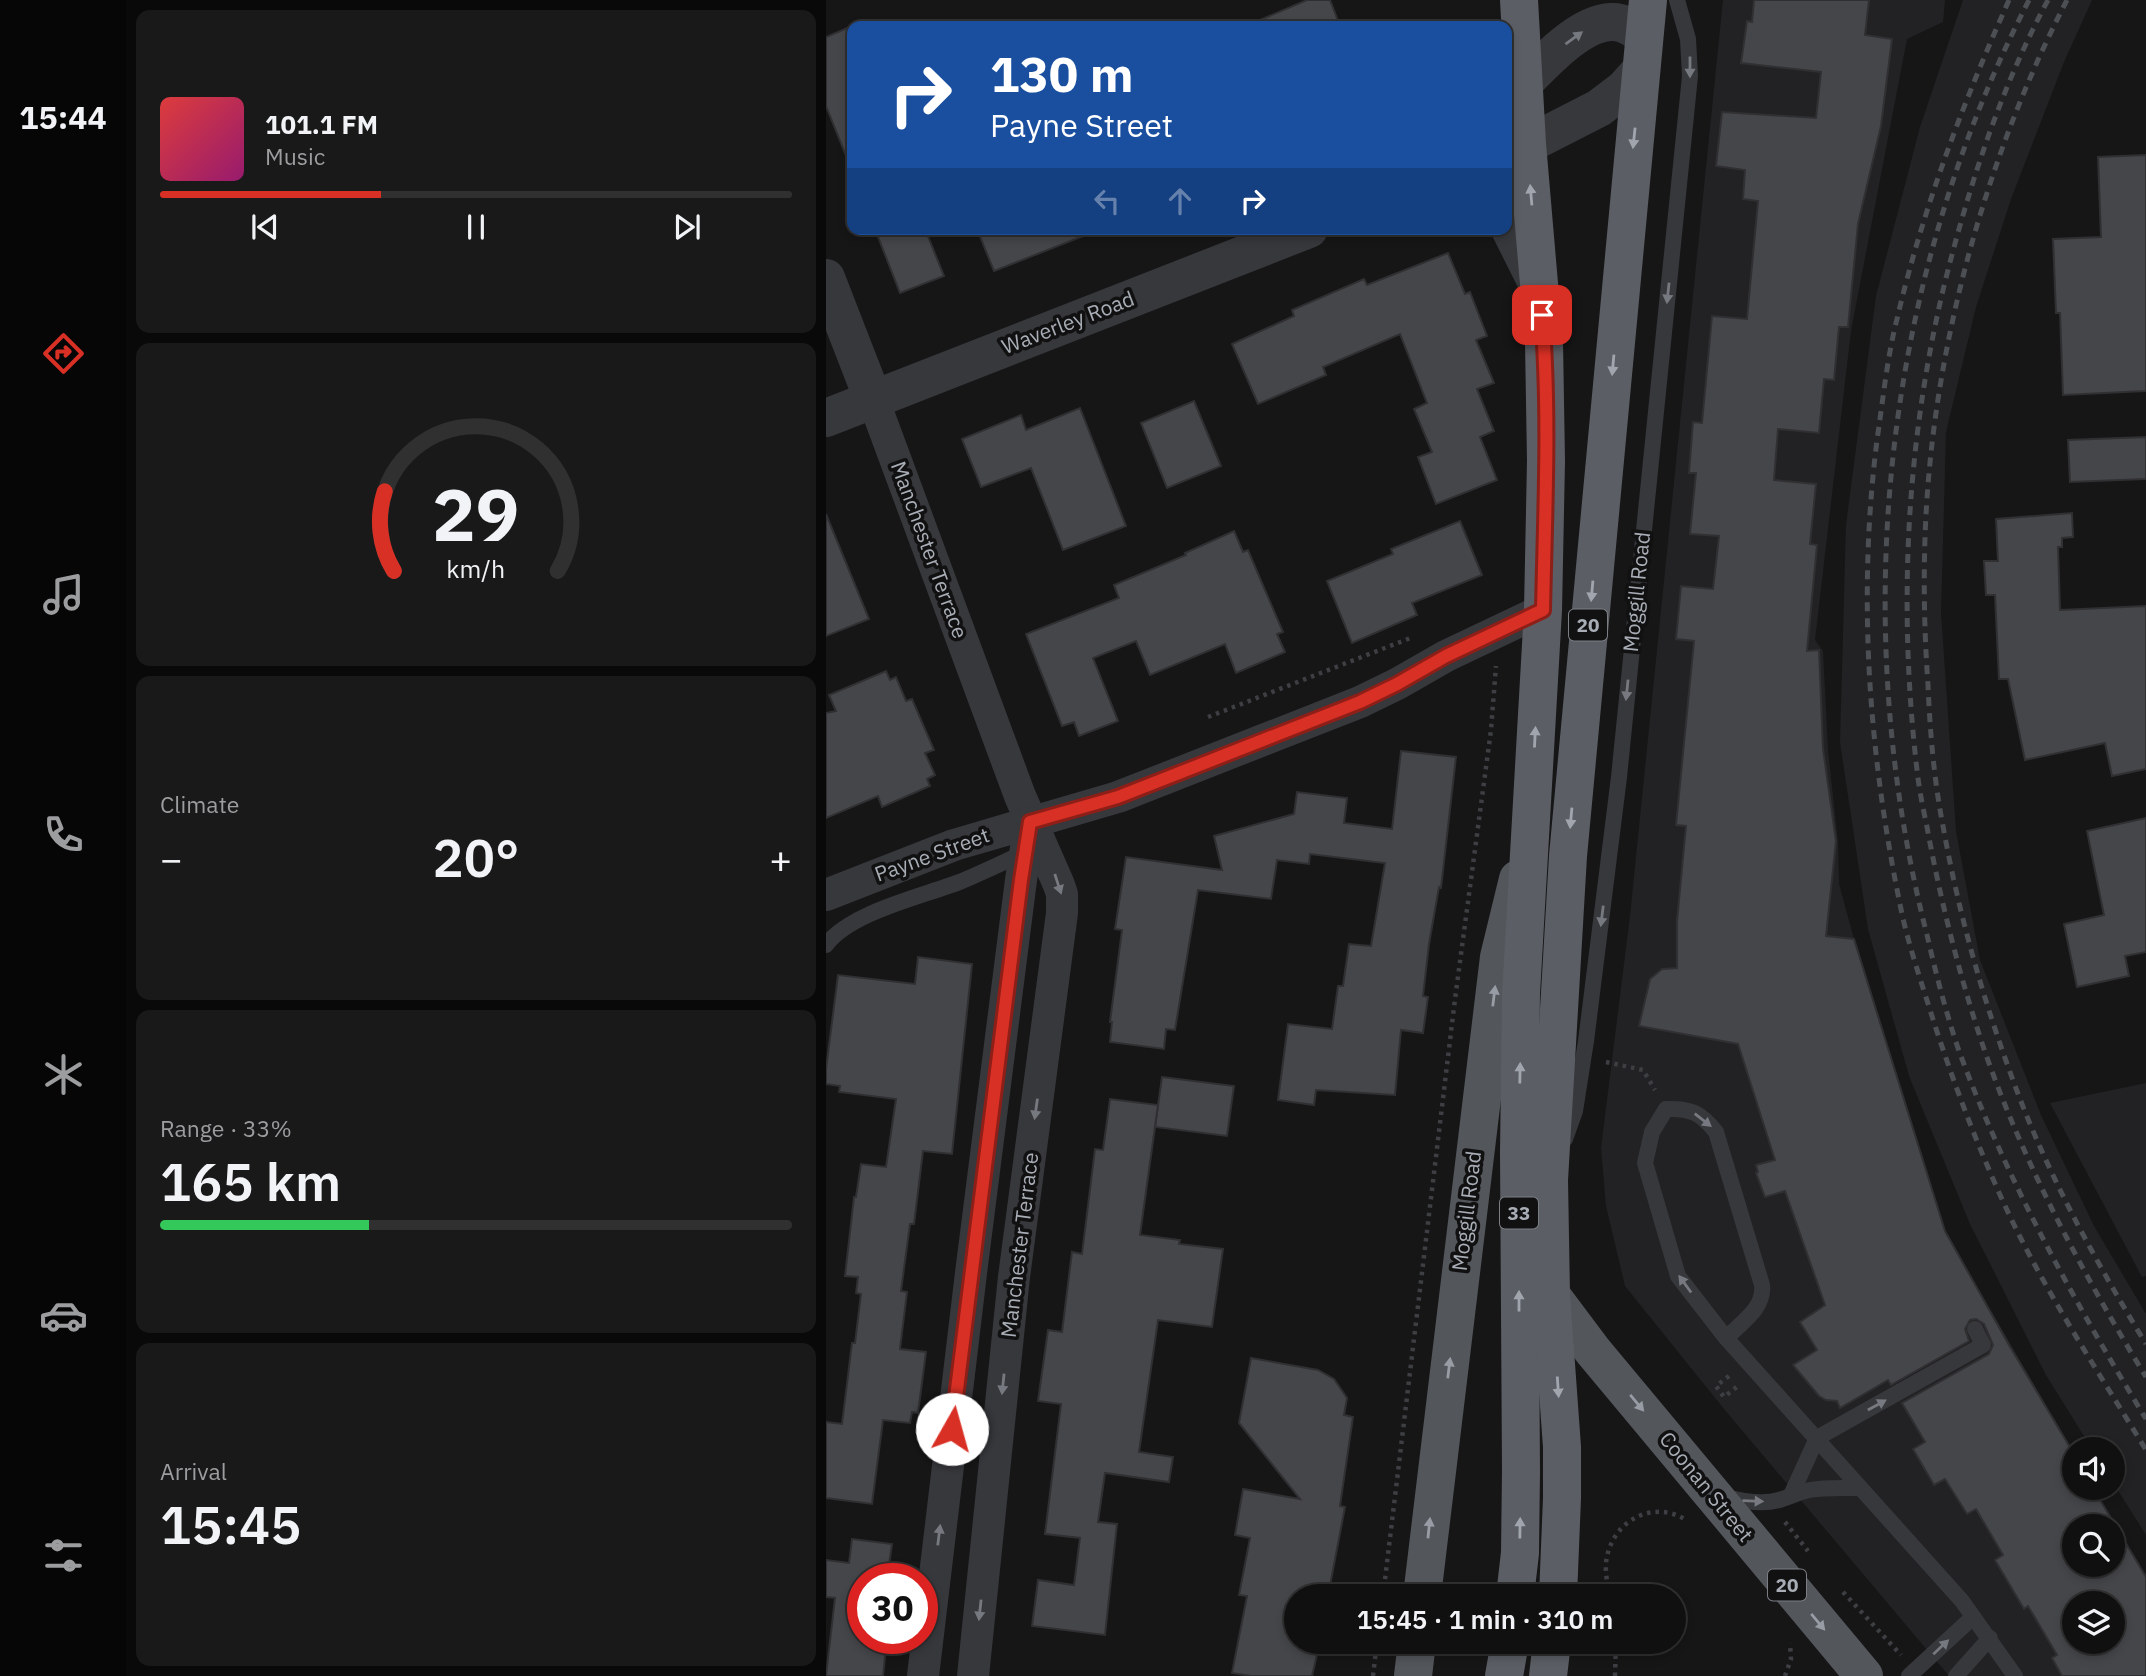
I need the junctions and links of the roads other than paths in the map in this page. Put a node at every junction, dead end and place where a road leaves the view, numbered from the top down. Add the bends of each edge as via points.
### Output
1 (1519, 0) edge
2 (1677, 0) edge
3 (1644, 36) edge
4 (1515, 92) edge
5 (1517, 149) edge
6 (1512, 233) edge
7 (1294, 235) edge
8 (826, 278) edge
9 (1539, 287) junction
10 (873, 399) junction
11 (826, 418) edge
12 (1543, 610) junction
13 (1530, 830) junction
14 (1028, 837) junction
15 (826, 895) edge
16 (826, 945) edge
17 (1549, 1189) junction
18 (1551, 1295) junction
19 (1975, 1329) dead end
20 (1726, 1338) junction
21 (1817, 1438) junction
22 (1859, 1488) junction
23 (1792, 1493) junction
24 (1712, 1494) junction
25 (1423, 1584) edge
26 (1516, 1584) edge
27 (1558, 1584) edge
28 (1973, 1617) junction
29 (1990, 1638) junction
30 (1416, 1654) edge
31 (1508, 1654) edge
32 (1551, 1654) edge
33 (923, 1676) edge
34 (973, 1676) edge
35 (1413, 1676) edge
36 (1504, 1676) edge
37 (1548, 1676) edge
38 (1864, 1676) edge
39 (1909, 1676) edge
40 (1956, 1676) edge
41 (2015, 1676) edge

1 - 4 highway, Moggill Road / 20
2 -> 17 lane, Moggill Road / 20 via 1688,39 1690,76 1619,777 1575,1111
4 -> 3 street via 1591,27 1623,23
3 - 5 street via 1623,89 1582,118
3 -> 17 highway, Moggill Road / 20 via 1568,856
4 - 5 highway, Moggill Road / 20
9 -> 5 highway, Moggill Road / 20
6 - 9 street
7 - 10 street, Waverley Road
8 - 10 street, Manchester Terrace
9 - 12 highway, Moggill Road / 20 via 1546,400
10 - 11 street, Waverley Road
10 - 14 street, Manchester Terrace
13 -> 12 highway, Moggill Road / 20
12 - 14 street, Payne Street via 1360,702
25 -> 13 main road, Moggill Road / 20 via 1499,957
26 -> 13 highway, Moggill Road / 33 via 1521,1485 1521,994
14 - 15 street, Payne Street via 954,845
14 - 16 lane, Payne Street via 979,874 853,922
33 -> 14 street, Manchester Terrace
14 -> 34 street, Manchester Terrace via 1059,885 1062,913 1014,1277
17 - 18 highway, Moggill Road / 33
18 -> 24 main road, Coonan Street / 20
18 -> 27 highway, Moggill Road / 33 via 1562,1447
21 -> 19 lane via 1983,1345
20 -> 20 lane via 1678,1276 1645,1163 1651,1132 1667,1109 1682,1108 1704,1117 1716,1132 1764,1294 1760,1305
20 - 21 lane
21 - 22 lane
21 - 23 lane
22 - 23 lane
22 - 28 lane
24 -> 23 lane via 1751,1502 1779,1500
24 -> 38 main road, Coonan Street / 20
28 - 29 lane
39 -> 28 lane
29 - 40 lane
29 - 41 lane
30 - 35 main road
31 - 36 highway
32 - 37 highway

